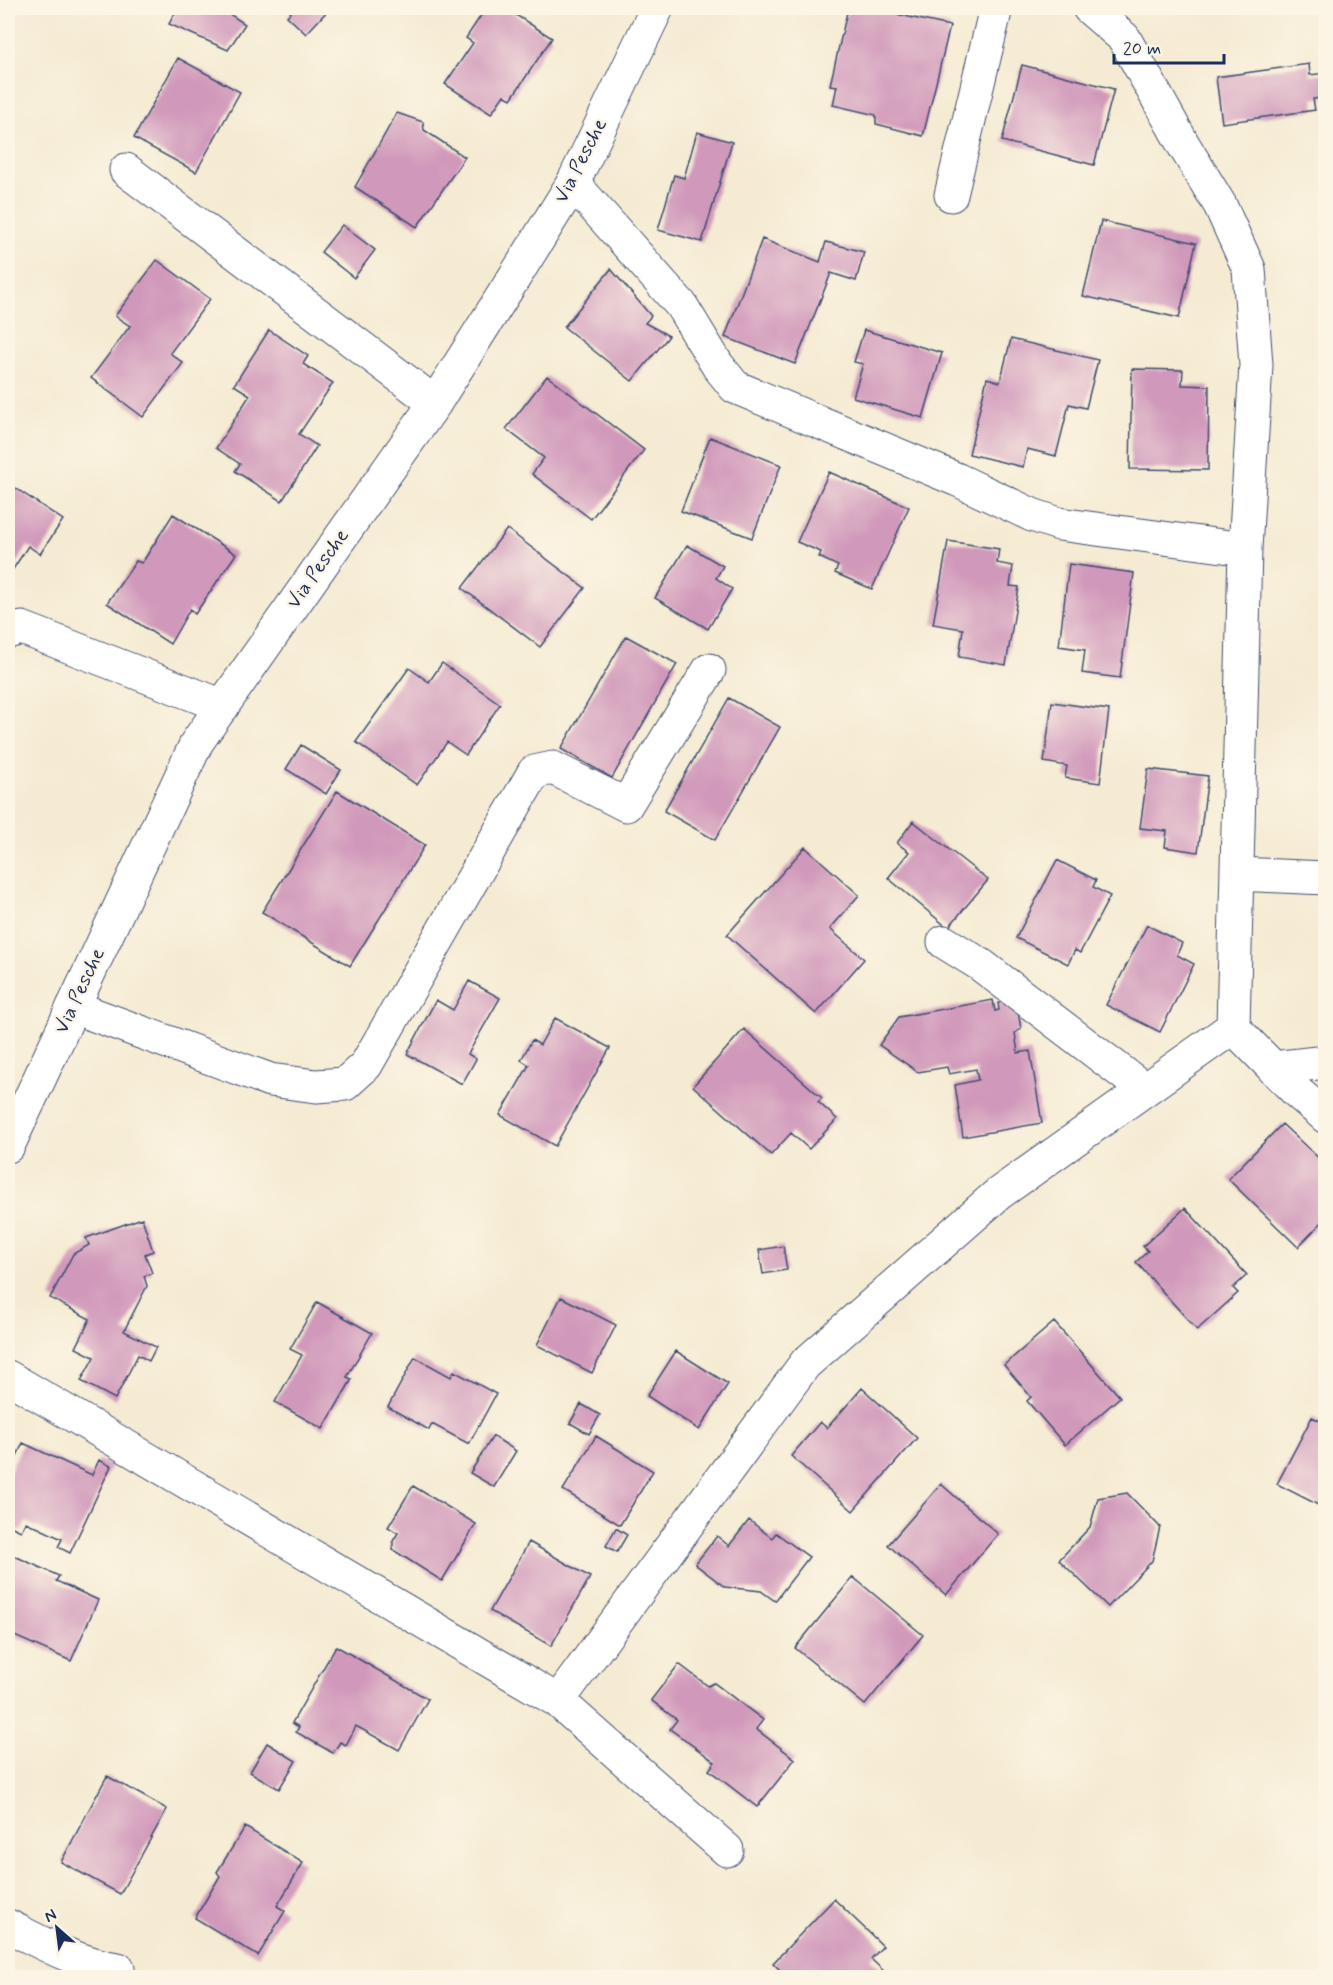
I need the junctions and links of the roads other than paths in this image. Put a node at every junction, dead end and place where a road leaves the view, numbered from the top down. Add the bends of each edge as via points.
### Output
1 (657, 8) edge
2 (996, 8) edge
3 (1089, 8) edge
4 (126, 170) dead end
5 (573, 183) junction
6 (951, 195) dead end
7 (435, 404) junction
8 (1245, 549) junction
9 (8, 632) edge
10 (709, 670) dead end
11 (223, 706) junction
12 (1237, 874) junction
13 (1326, 878) edge
14 (944, 942) dead end
15 (73, 1007) junction
16 (1233, 1027) junction
17 (1326, 1062) edge
18 (1273, 1068) junction
19 (1144, 1089) junction
20 (1326, 1117) edge
21 (8, 1146) edge
22 (8, 1377) edge
23 (558, 1701) junction
24 (727, 1850) dead end
25 (8, 1926) edge
26 (118, 1969) dead end

1 - 5 street, Via Pesche
2 - 6 street
3 - 8 street via 1124,38 1220,205 1249,269 1257,365
4 - 7 street
5 - 7 street, Via Pesche
5 - 8 street via 681,305 735,387 1059,524
7 - 11 street, Via Pesche
8 - 12 street
9 - 11 street via 22,628
10 - 15 street via 626,805 553,768 534,772 366,1065 345,1084 316,1086 270,1080
11 - 15 street, Via Pesche via 197,742
12 - 13 street
12 - 16 street
14 - 19 street via 981,965
15 - 21 street, Via Pesche
16 - 18 street
16 - 19 street
17 - 18 street
18 - 20 street
19 - 23 street via 998,1194 805,1364
22 - 23 street
23 - 24 street
25 - 26 street via 62,1954

